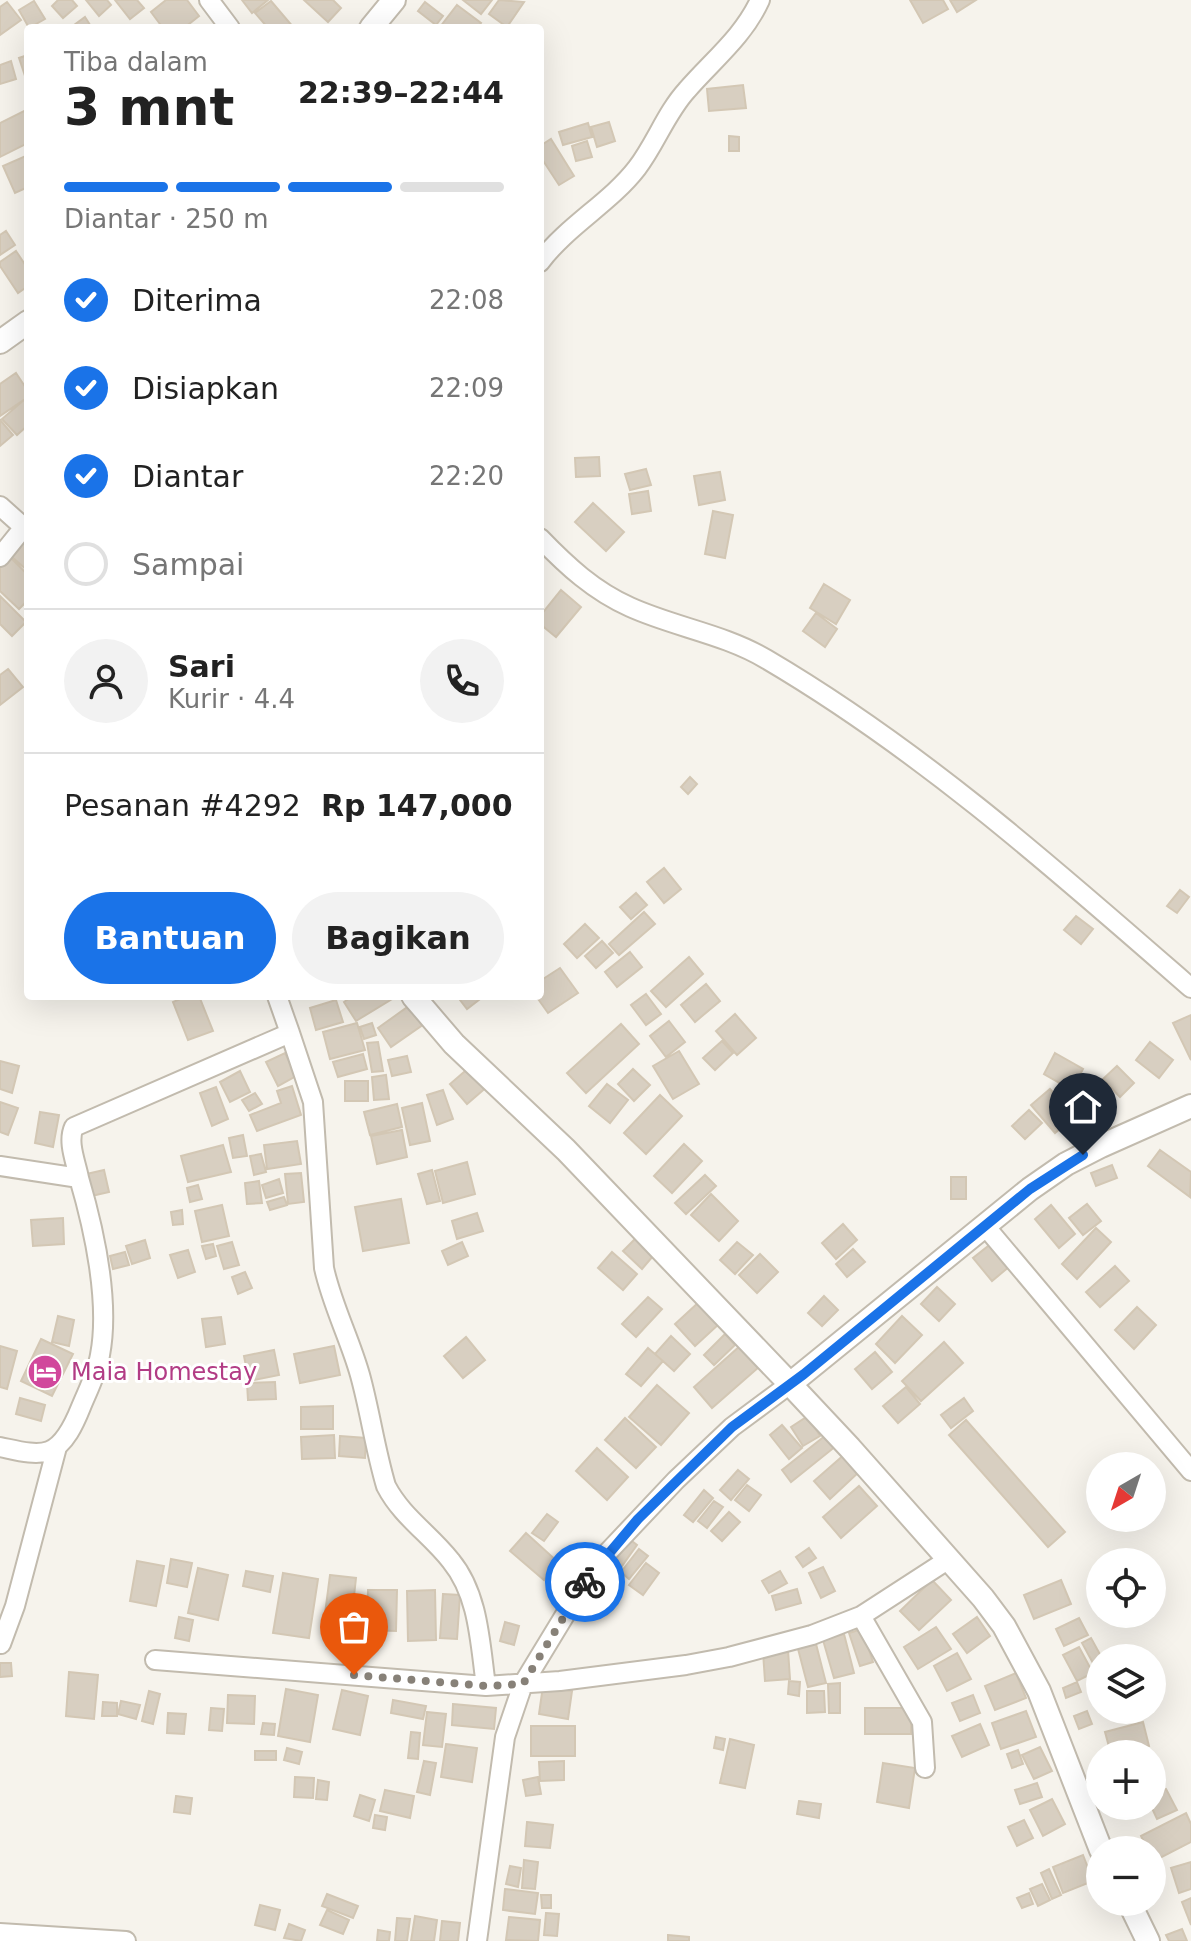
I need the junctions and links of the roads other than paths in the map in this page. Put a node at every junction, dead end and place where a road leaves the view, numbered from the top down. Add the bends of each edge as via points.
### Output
1 (209, 0) edge
2 (394, 0) edge
3 (760, 0) edge
4 (227, 24) edge
5 (374, 24) edge
6 (544, 258) edge
7 (24, 325) edge
8 (0, 342) edge
9 (0, 506) edge
10 (24, 527) edge
11 (24, 531) edge
12 (544, 542) edge
13 (0, 557) edge
14 (1191, 988) edge
15 (278, 1000) edge
16 (416, 1000) edge
17 (290, 1033) junction
18 (1191, 1106) edge
19 (0, 1166) edge
20 (79, 1178) junction
21 (985, 1226) junction
22 (790, 1384) junction
23 (0, 1447) edge
24 (57, 1447) junction
25 (1191, 1471) edge
26 (949, 1559) junction
27 (861, 1616) junction
28 (1, 1644) edge
29 (155, 1660) dead end
30 (523, 1684) junction
31 (486, 1686) junction
32 (925, 1768) dead end
33 (1096, 1836) edge
34 (1136, 1916) edge
35 (0, 1933) edge
36 (40, 1939) edge
37 (126, 1941) edge
38 (477, 1941) edge
39 (1148, 1941) edge

1 - 4 street
2 - 5 street
3 - 6 street via 744,30 677,101 638,167
7 - 8 street
9 - 10 street
11 - 13 street
12 - 14 street via 611,598 764,658 893,742 1012,833
15 - 17 street
16 - 22 street
17 - 20 street via 74,1127 71,1140
17 - 31 street via 313,1102 324,1268 361,1379 386,1486 467,1584
18 - 21 street via 1066,1164
19 - 20 street
20 - 24 street via 102,1306 100,1354 77,1416
21 - 22 street
21 - 25 street
22 - 26 street
22 - 30 street via 732,1427 609,1551
23 - 24 street via 46,1452
24 - 28 street
26 - 27 street
26 - 33 street via 1004,1626 1039,1691
27 - 30 street via 729,1657
27 - 32 street via 922,1722
29 - 31 street
30 - 31 street
30 - 38 street via 505,1737
34 - 39 street
35 - 36 street
36 - 37 street

